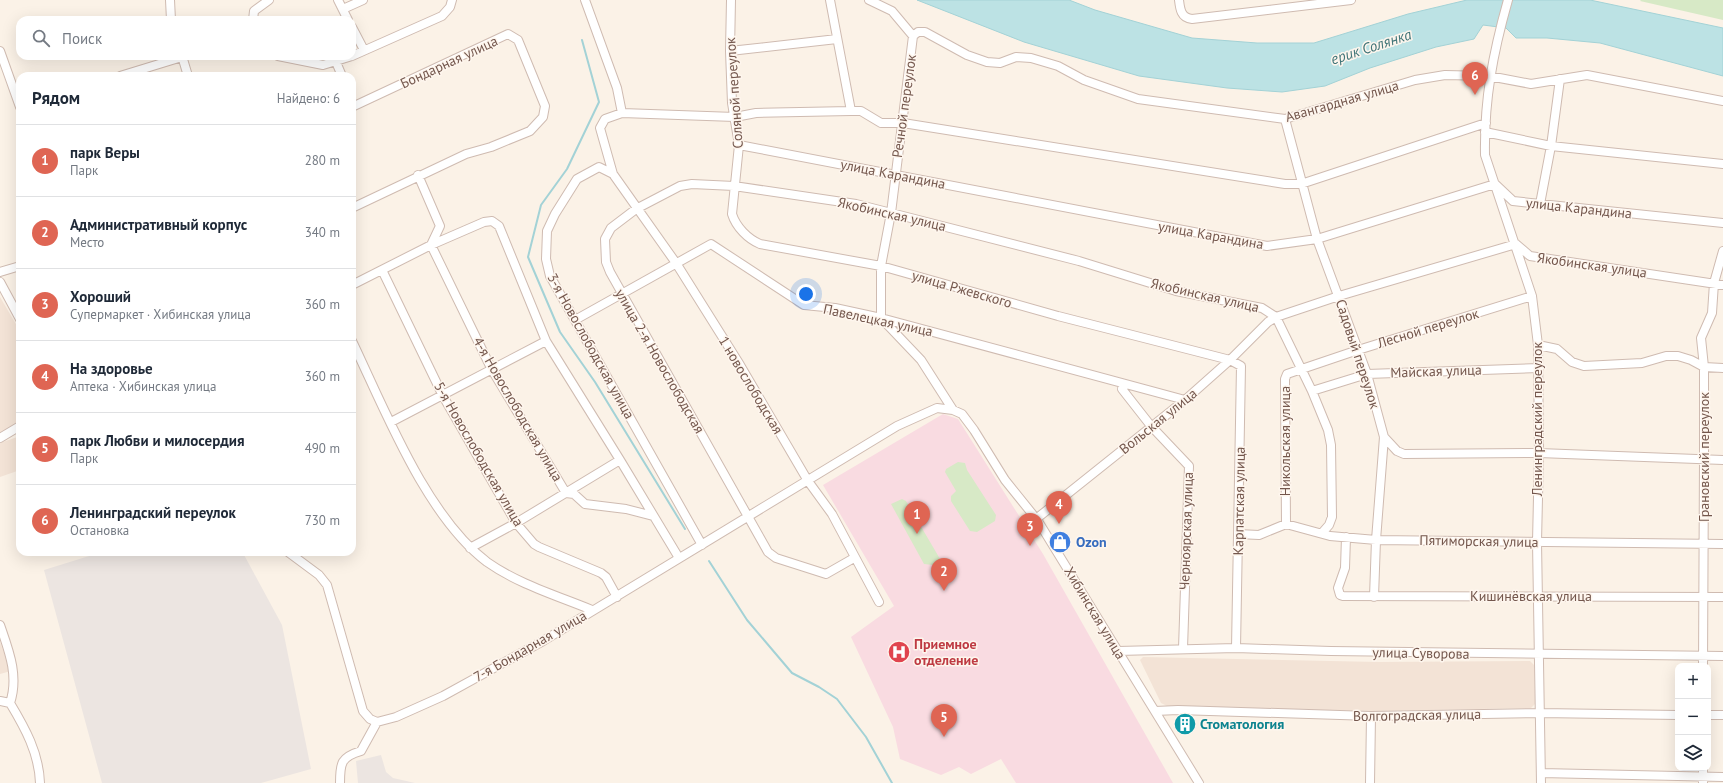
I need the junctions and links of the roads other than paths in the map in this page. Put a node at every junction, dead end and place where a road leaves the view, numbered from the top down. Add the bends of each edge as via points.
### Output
1 (170, 0) edge
2 (269, 0) edge
3 (338, 0) edge
4 (363, 0) edge
5 (452, 0) edge
6 (585, 0) edge
7 (731, 0) edge
8 (830, 0) edge
9 (869, 0) edge
10 (1179, 0) edge
11 (1351, 0) edge
12 (1508, 0) edge
13 (1313, 2) edge
14 (343, 9) junction
15 (171, 16) edge
16 (253, 16) edge
17 (346, 16) edge
18 (356, 35) edge
19 (913, 36) junction
20 (837, 39) junction
21 (364, 50) junction
22 (0, 51) edge
23 (730, 51) junction
24 (356, 54) edge
25 (172, 60) edge
26 (183, 60) edge
27 (298, 60) edge
28 (341, 60) edge
29 (336, 62) junction
30 (133, 72) edge
31 (187, 72) edge
32 (340, 72) edge
33 (1489, 76) junction
34 (1560, 79) junction
35 (16, 96) edge
36 (1723, 101) edge
37 (356, 103) edge
38 (851, 111) junction
39 (622, 113) junction
40 (735, 117) junction
41 (1284, 119) junction
42 (903, 123) junction
43 (1485, 127) junction
44 (739, 145) junction
45 (1551, 146) junction
46 (1723, 164) edge
47 (613, 174) junction
48 (895, 174) junction
49 (418, 175) junction
50 (1301, 184) junction
51 (1494, 184) junction
52 (734, 186) junction
53 (1540, 204) junction
54 (356, 206) edge
55 (636, 209) junction
56 (891, 213) junction
57 (1723, 223) edge
58 (1317, 239) junction
59 (431, 244) junction
60 (1516, 244) junction
61 (1723, 251) edge
62 (676, 263) junction
63 (881, 266) junction
64 (16, 267) edge
65 (382, 270) junction
66 (0, 272) edge
67 (0, 282) edge
68 (356, 283) edge
69 (1714, 283) junction
70 (1723, 285) edge
71 (622, 294) junction
72 (1339, 296) junction
73 (1532, 296) junction
74 (16, 312) edge
75 (1276, 317) junction
76 (880, 318) junction
77 (576, 320) junction
78 (546, 341) junction
79 (1538, 346) junction
80 (356, 349) edge
81 (1358, 350) junction
82 (1230, 360) junction
83 (1704, 367) junction
84 (1301, 368) junction
85 (1539, 368) junction
86 (1723, 368) edge
87 (492, 370) junction
88 (1367, 374) junction
89 (1122, 389) dead end
90 (1312, 391) junction
91 (443, 396) junction
92 (1185, 400) junction
93 (953, 410) junction
94 (391, 422) junction
95 (1151, 426) junction
96 (16, 428) edge
97 (1384, 437) junction
98 (0, 438) edge
99 (1539, 453) junction
100 (620, 460) junction
101 (1704, 460) junction
102 (1723, 460) edge
103 (808, 481) junction
104 (566, 493) junction
105 (653, 516) junction
106 (749, 517) junction
107 (1036, 519) junction
108 (516, 523) junction
109 (1286, 524) junction
110 (1322, 533) junction
111 (1238, 534) junction
112 (1346, 537) junction
113 (1376, 540) junction
114 (1537, 542) junction
115 (1704, 544) junction
116 (1723, 544) edge
117 (702, 545) junction
118 (470, 548) junction
119 (293, 556) edge
120 (679, 558) junction
121 (854, 558) junction
122 (1538, 596) junction
123 (617, 597) junction
124 (1374, 597) junction
125 (1703, 597) junction
126 (1723, 597) edge
127 (879, 602) dead end
128 (592, 610) junction
129 (0, 625) edge
130 (1236, 648) junction
131 (1183, 649) junction
132 (1118, 651) junction
133 (1539, 654) junction
134 (1703, 656) junction
135 (1723, 656) edge
136 (1703, 663) edge
137 (0, 701) edge
138 (10, 703) junction
139 (1155, 711) junction
140 (1540, 713) junction
141 (1675, 715) edge
142 (1711, 715) edge
143 (1723, 715) edge
144 (1371, 716) junction
145 (377, 722) junction
146 (1541, 773) junction
147 (1703, 776) edge
148 (1723, 776) edge
149 (40, 783) edge
150 (340, 783) edge
151 (1199, 783) edge
152 (1370, 783) edge
153 (1541, 783) edge

1 - 15 street
2 - 16 street via 254,11
3 - 14 street
4 - 14 street
5 - 21 street via 450,7 442,16
6 - 39 street via 618,88
7 - 23 street, Соляной переулок
8 - 20 street
9 - 19 street via 892,11
10 - 13 street via 1184,17 1192,19
11 - 13 street
12 - 33 street, Ленинградский переулок
14 - 17 street
18 - 21 street
19 - 41 street, Авангардная улица via 918,32 925,32 967,56 993,63 1016,57 1031,58 1058,66 1084,80 1138,99
19 - 42 street, Речной переулок
20 - 23 street
20 - 38 street
21 - 24 street
22 - 35 street
23 - 40 street, Соляной переулок
25 - 30 street
26 - 31 street
27 - 29 street via 324,65
28 - 29 street
29 - 32 street
33 - 34 street, Авангардная улица via 1531,84
33 - 41 street, Авангардная улица via 1445,74 1415,80
33 - 43 street, Ленинградский переулок
34 - 36 street, Авангардная улица via 1587,75
34 - 45 street
37 - 49 street, Бондарная улица via 508,34 518,40 545,106 543,117 530,131
38 - 40 street via 756,113
38 - 42 street via 861,111 881,123
39 - 40 street
39 - 47 street, 1 новослободская via 605,119 600,128
40 - 44 street, Соляной переулок
41 - 50 street, Садовый переулок
42 - 48 street, Речной переулок
42 - 50 street via 1285,184
43 - 45 street
43 - 50 street
43 - 51 street, Ленинградский переулок via 1485,156
44 - 48 street, улица Карандина
44 - 52 street, Соляной переулок
45 - 46 street
45 - 53 street
47 - 55 street, 1 новослободская
47 - 77 street, 3-я Новослободская улица via 598,167 577,179 547,231 546,259 550,276
48 - 56 street, Речной переулок
48 - 58 street, улица Карандина via 1266,246
49 - 54 street
49 - 59 street via 440,226
50 - 58 street, Садовый переулок
51 - 53 street, улица Карандина via 1513,201
51 - 58 street, улица Карандина
51 - 60 street, Ленинградский переулок
52 - 55 street, Якобинская улица via 680,186
52 - 56 street, Якобинская улица via 856,204
52 - 63 street, улица Ржевского via 734,219 755,242
53 - 57 street, улица Карандина
55 - 62 street, 1 новослободская
55 - 71 street, улица 2-я Новослободская via 611,228 606,239 606,262
56 - 63 street, Речной переулок
56 - 75 street, Якобинская улица via 1079,261 1176,291 1262,308
58 - 72 street, Садовый переулок
59 - 65 street
59 - 78 street via 484,222 492,221 499,226
59 - 87 street, 4-я Новослободская улица
60 - 69 street, Якобинская улица via 1530,256
60 - 72 street, Якобинская улица
60 - 73 street, Ленинградский переулок
61 - 69 street, Грановский переулок
62 - 71 street, Павелецкая улица
62 - 76 street, Павелецкая улица via 711,244 804,305 835,308
62 - 103 street, 1 новослободская
63 - 76 street, Речной переулок
63 - 82 street, улица Ржевского via 1058,316
64 - 66 street
65 - 68 street
65 - 91 street, 5-я Новослободская улица
67 - 74 street
69 - 70 street, Якобинская улица
69 - 83 street, Грановский переулок via 1712,313 1701,338
71 - 77 street, Павелецкая улица
71 - 106 street, улица 2-я Новослободская
72 - 75 street, Якобинская улица
72 - 81 street, Садовый переулок
73 - 79 street, Ленинградский переулок
73 - 81 street, Лесной переулок
75 - 82 street, Вольская улица
75 - 84 street
76 - 92 street, Павелецкая улица via 1048,361
76 - 93 street, Хибинская улица via 921,360
77 - 117 street, 3-я Новослободская улица
78 - 87 street
78 - 100 street
79 - 83 street via 1557,349 1572,362 1584,366 1642,363 1666,356 1678,356
79 - 85 street, Ленинградский переулок
80 - 94 street
81 - 84 street, Лесной переулок
81 - 88 street, Садовый переулок
82 - 92 street, Вольская улица
82 - 111 street, Карпатская улица via 1241,366
83 - 86 street
83 - 101 street, Грановский переулок
84 - 90 street
84 - 109 street, Никольская улица via 1286,374 1285,377
85 - 88 street, Майская улица
85 - 99 street, Ленинградский переулок
87 - 91 street
87 - 104 street, 4-я Новослободская улица
88 - 90 street, Майская улица
88 - 97 street, Садовый переулок
89 - 95 street, Черноярская улица
90 - 110 street via 1328,430 1331,445 1332,517
91 - 94 street
91 - 108 street, 5-я Новослободская улица
92 - 95 street, Вольская улица
93 - 103 street, 7-я Бондарная улица via 937,408 902,423
93 - 107 street, Хибинская улица via 962,414 1005,480
94 - 118 street via 409,459 445,518
95 - 107 street, Вольская улица
95 - 131 street, Черноярская улица via 1189,466
96 - 98 street
97 - 99 street via 1397,451 1404,454
97 - 113 street, Садовый переулок
99 - 101 street
99 - 114 street, Ленинградский переулок
100 - 104 street
100 - 105 street
101 - 102 street
101 - 115 street, Грановский переулок
103 - 106 street, 7-я Бондарная улица
103 - 121 street, 1 новослободская via 832,514
104 - 105 street, 4-я Новослободская улица via 574,494 585,504 626,509
104 - 108 street
105 - 120 street
106 - 117 street, 7-я Бондарная улица
106 - 121 street, улица 2-я Новослободская via 768,552 776,558 826,574
107 - 132 street, Хибинская улица
108 - 118 street
108 - 123 street, 5-я Новослободская улица via 539,547 606,577
109 - 110 street, Пятиморская улица
109 - 111 street via 1259,535
110 - 112 street, Пятиморская улица
111 - 130 street, Карпатская улица
112 - 113 street, Пятиморская улица
112 - 124 street, Кишинёвская улица via 1345,568 1338,588 1340,595
113 - 114 street, Пятиморская улица
113 - 124 street, Садовый переулок
114 - 115 street, Пятиморская улица
114 - 122 street, Ленинградский переулок
115 - 116 street, Пятиморская улица
115 - 125 street, Грановский переулок
117 - 120 street, 7-я Бондарная улица
118 - 128 street via 508,574
119 - 145 street via 319,575 326,585 363,711
120 - 123 street, 7-я Бондарная улица
121 - 127 street, 1 новослободская
122 - 124 street, Кишинёвская улица
122 - 125 street, Кишинёвская улица
122 - 133 street, Ленинградский переулок
123 - 128 street, 7-я Бондарная улица
125 - 126 street, Кишинёвская улица
125 - 134 street, Грановский переулок
128 - 145 street, 7-я Бондарная улица via 543,641 443,696 396,717
129 - 138 street via 14,674 14,689
130 - 131 street, улица Суворова
130 - 133 street, улица Суворова
131 - 132 street, улица Суворова
132 - 139 street, Хибинская улица
133 - 134 street, улица Суворова
133 - 140 street, Ленинградский переулок
134 - 135 street, улица Суворова
134 - 136 street, Грановский переулок
137 - 138 street
138 - 149 street via 26,728 36,755
139 - 144 street, Волгоградская улица
139 - 151 street, Хибинская улица
140 - 141 street, Волгоградская улица
140 - 144 street, Волгоградская улица
140 - 146 street, Ленинградский переулок
142 - 143 street
144 - 152 street
145 - 150 street via 362,751 344,760 340,770
146 - 147 street
146 - 153 street, Ленинградский переулок
147 - 148 street

